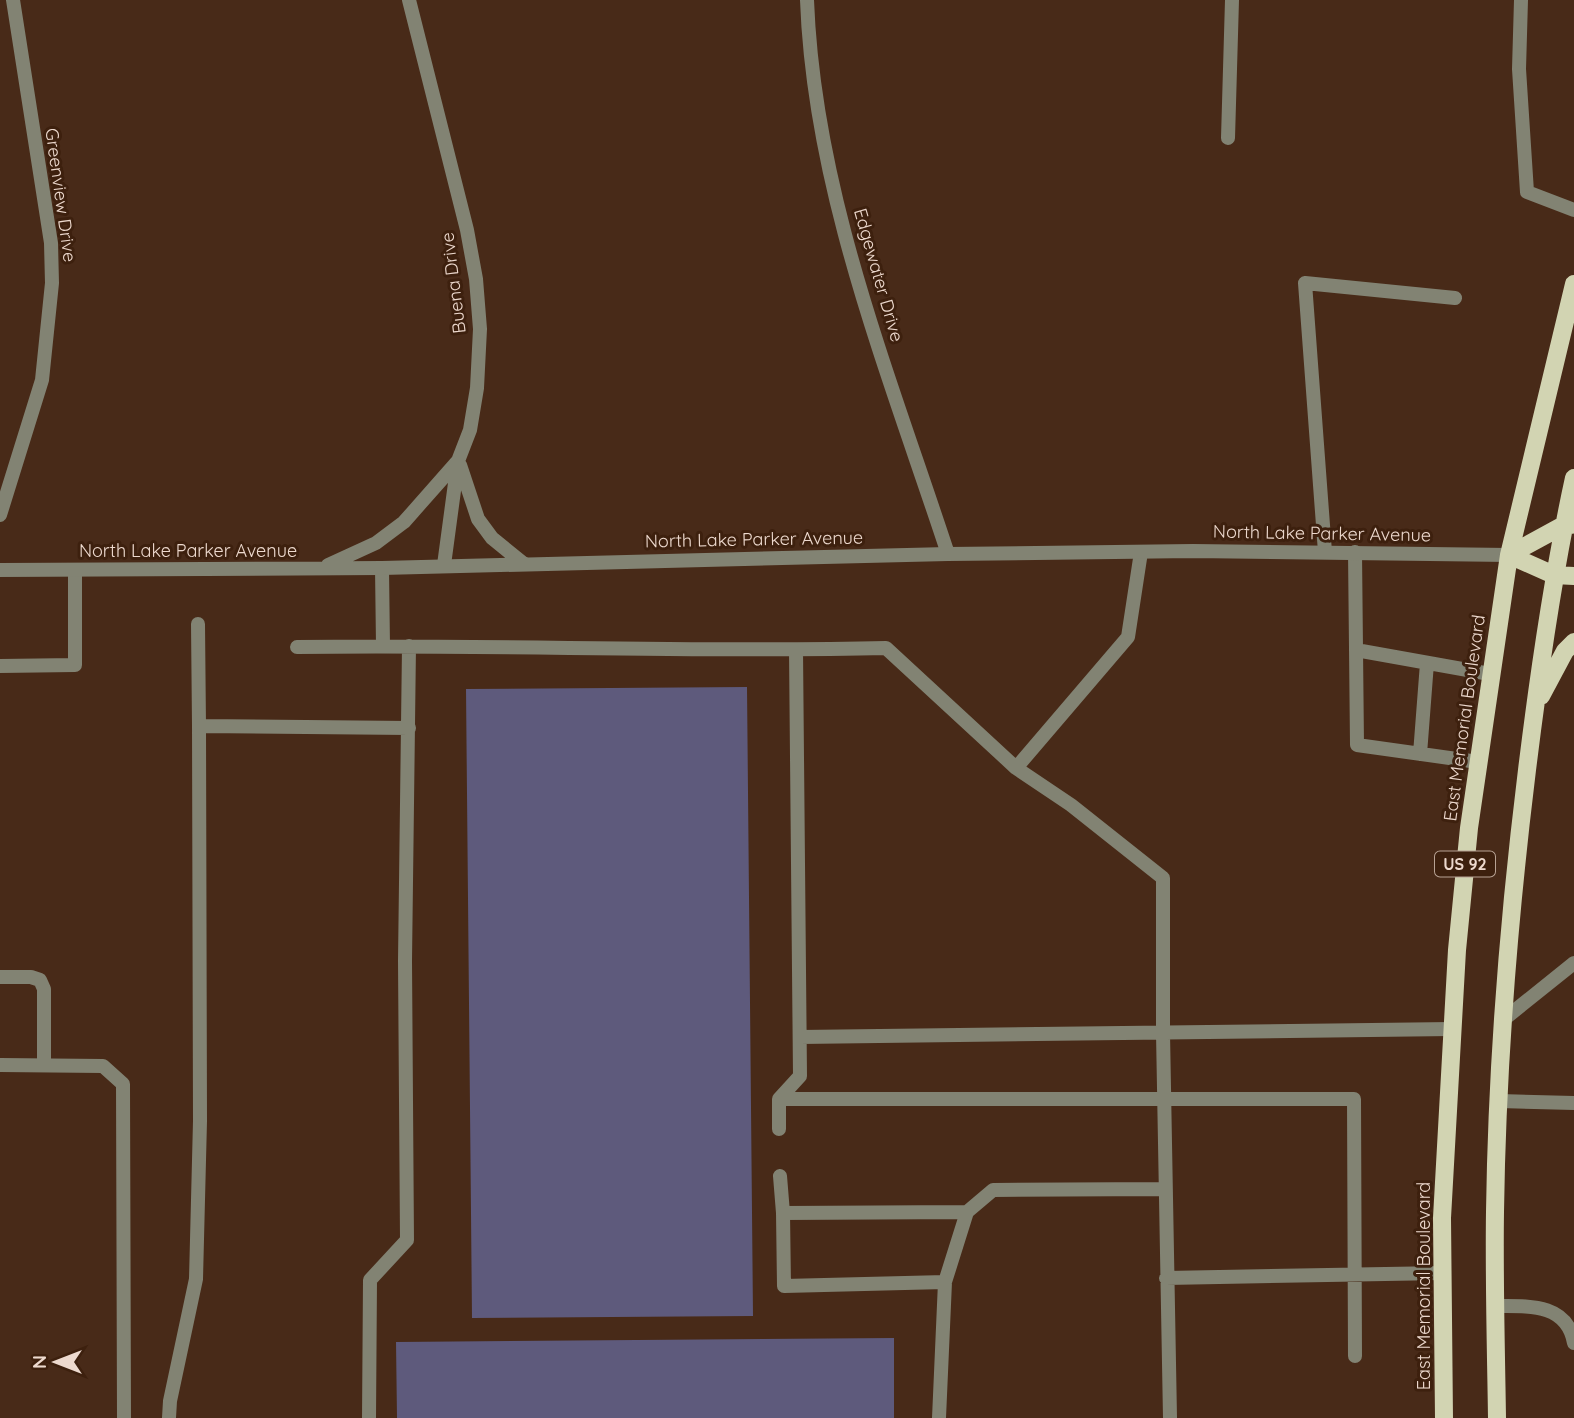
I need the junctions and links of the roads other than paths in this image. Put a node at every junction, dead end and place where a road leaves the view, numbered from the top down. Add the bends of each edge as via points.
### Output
1 (13, 0) edge
2 (410, 0) edge
3 (807, 0) edge
4 (1232, 0) edge
5 (1521, 0) edge
6 (1228, 138) dead end
7 (1574, 210) edge
8 (1574, 284) edge
9 (1455, 298) dead end
10 (458, 461) junction
11 (1574, 478) edge
12 (0, 515) edge
13 (1569, 525) edge
14 (1141, 552) junction
15 (1325, 552) junction
16 (1355, 552) junction
17 (948, 554) junction
18 (1509, 555) junction
19 (524, 564) junction
20 (444, 565) junction
21 (321, 568) junction
22 (382, 568) junction
23 (0, 570) edge
24 (75, 570) junction
25 (1554, 576) junction
26 (1574, 576) edge
27 (198, 624) dead end
28 (1574, 642) edge
29 (383, 646) junction
30 (409, 646) junction
31 (297, 647) dead end
32 (796, 650) junction
33 (1356, 650) junction
34 (1427, 663) junction
35 (0, 666) edge
36 (1490, 674) junction
37 (1534, 709) junction
38 (200, 726) junction
39 (409, 728) junction
40 (1420, 754) junction
41 (1478, 762) junction
42 (1016, 768) junction
43 (1574, 963) edge
44 (0, 977) edge
45 (1503, 1020) junction
46 (1452, 1029) junction
47 (1163, 1033) junction
48 (800, 1037) junction
49 (0, 1065) edge
50 (44, 1065) junction
51 (779, 1099) junction
52 (1166, 1099) junction
53 (1499, 1101) junction
54 (1574, 1102) edge
55 (779, 1129) dead end
56 (780, 1176) dead end
57 (1165, 1189) junction
58 (967, 1212) junction
59 (783, 1213) junction
60 (1355, 1273) junction
61 (1443, 1273) junction
62 (1166, 1278) junction
63 (944, 1282) junction
64 (1496, 1306) junction
65 (1574, 1343) edge
66 (1355, 1356) dead end
67 (124, 1418) edge
68 (169, 1418) edge
69 (369, 1418) edge
70 (939, 1418) edge
71 (1170, 1418) edge
72 (1444, 1418) edge
73 (1497, 1418) edge

1 - 12 street, Greenview Drive via 51,243 52,284 42,380
2 - 10 street, Buena Drive via 476,279 480,329 477,388 470,430
3 - 17 street, Edgewater Drive via 820,117 848,250
4 - 6 street
5 - 7 street via 1527,192
8 - 18 main road, East Memorial Boulevard / US 92
9 - 15 street via 1305,284
10 - 19 street via 478,519 492,538
10 - 20 street, Buena Drive
10 - 21 street via 404,522 376,543
11 - 13 main road, US 92
13 - 18 main road
13 - 25 main road, US 92
14 - 15 street, North Lake Parker Avenue
14 - 17 street, North Lake Parker Avenue
14 - 42 street via 1128,637
15 - 16 street, North Lake Parker Avenue
16 - 18 street, North Lake Parker Avenue
16 - 33 street
17 - 19 street, North Lake Parker Avenue
18 - 25 main road
18 - 36 main road, East Memorial Boulevard / US 92
19 - 20 street, North Lake Parker Avenue
20 - 22 street, North Lake Parker Avenue
21 - 22 street, North Lake Parker Avenue
21 - 24 street, North Lake Parker Avenue
22 - 29 street
23 - 24 street, North Lake Parker Avenue
24 - 35 street via 75,665
25 - 26 main road
25 - 37 main road, US 92
27 - 38 street
28 - 37 main road
29 - 30 street
29 - 31 street
30 - 32 street
30 - 39 street
32 - 42 street via 886,648
32 - 48 street
33 - 34 street
33 - 40 street via 1357,745
34 - 36 street
34 - 40 street
36 - 41 main road, East Memorial Boulevard / US 92
37 - 45 main road, US 92
38 - 39 street
38 - 68 street via 196,1279
39 - 69 street via 407,1240 370,1280
40 - 41 street
41 - 46 main road, East Memorial Boulevard / US 92
42 - 47 street via 1072,805 1164,878
43 - 45 street
44 - 50 street via 40,980 44,989
45 - 53 main road, US 92
46 - 47 street
46 - 61 main road, East Memorial Boulevard / US 92
47 - 48 street
47 - 52 street
48 - 51 street via 800,1076
49 - 50 street
50 - 67 street via 103,1066 123,1084
51 - 52 street
51 - 55 street
52 - 57 street
52 - 60 street via 1354,1099
53 - 54 street
53 - 64 main road, US 92
56 - 59 street
57 - 58 street via 993,1190
57 - 62 street
58 - 59 street
58 - 63 street
59 - 63 street via 783,1286
60 - 61 street
60 - 62 street
60 - 66 street
61 - 72 main road, East Memorial Boulevard / US 92
62 - 71 street
63 - 70 street
64 - 65 street via 1555,1312 1572,1330
64 - 73 main road, US 92

